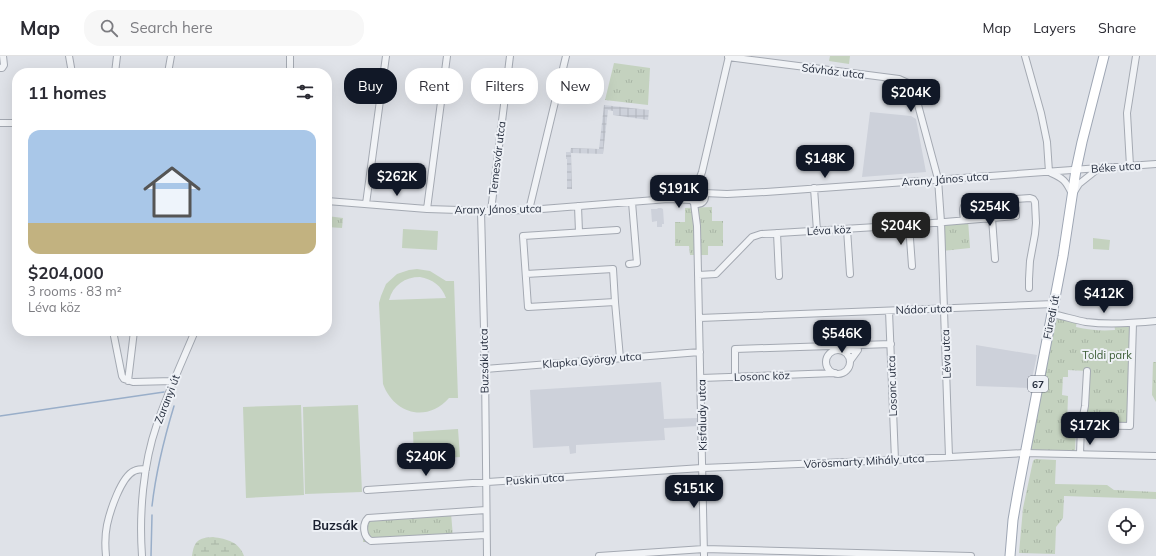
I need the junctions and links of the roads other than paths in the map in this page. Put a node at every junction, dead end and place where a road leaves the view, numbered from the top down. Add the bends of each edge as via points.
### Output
1 (3, 56) edge
2 (69, 56) edge
3 (117, 56) edge
4 (171, 56) edge
5 (290, 56) edge
6 (386, 56) edge
7 (447, 56) edge
8 (510, 56) edge
9 (566, 56) edge
10 (1025, 56) edge
11 (1104, 56) edge
12 (1136, 56) edge
13 (728, 57) edge
14 (0, 68) edge
15 (71, 68) edge
16 (116, 68) edge
17 (169, 68) edge
18 (290, 68) edge
19 (0, 123) edge
20 (12, 123) edge
21 (1156, 164) edge
22 (1130, 166) junction
23 (1099, 168) junction
24 (1076, 170) junction
25 (1049, 172) junction
26 (938, 179) junction
27 (814, 188) junction
28 (1072, 194) junction
29 (698, 197) junction
30 (332, 201) edge
31 (632, 202) junction
32 (366, 204) junction
33 (578, 206) junction
34 (427, 208) junction
35 (1016, 209) dead end
36 (529, 210) junction
37 (481, 211) junction
38 (491, 211) junction
39 (992, 218) junction
40 (964, 220) junction
41 (941, 222) junction
42 (909, 225) junction
43 (848, 229) junction
44 (617, 230) dead end
45 (817, 230) junction
46 (579, 232) junction
47 (777, 233) junction
48 (995, 259) dead end
49 (628, 264) dead end
50 (912, 266) dead end
51 (526, 274) junction
52 (850, 274) dead end
53 (698, 275) junction
54 (779, 276) dead end
55 (1029, 288) dead end
56 (615, 302) junction
57 (1054, 304) junction
58 (945, 309) junction
59 (889, 311) junction
60 (1052, 314) junction
61 (699, 318) junction
62 (1156, 321) edge
63 (1133, 322) junction
64 (114, 336) edge
65 (133, 336) edge
66 (194, 336) edge
67 (891, 344) junction
68 (859, 347) junction
69 (827, 348) junction
70 (838, 350) junction
71 (700, 352) junction
72 (620, 358) junction
73 (827, 358) junction
74 (850, 361) junction
75 (827, 365) junction
76 (485, 369) junction
77 (1087, 371) dead end
78 (835, 373) junction
79 (822, 374) junction
80 (735, 377) junction
81 (701, 378) junction
82 (128, 381) junction
83 (174, 381) junction
84 (1081, 424) junction
85 (1025, 453) junction
86 (1080, 454) junction
87 (1156, 456) edge
88 (949, 457) junction
89 (895, 460) junction
90 (702, 468) junction
91 (146, 469) junction
92 (486, 482) junction
93 (367, 490) dead end
94 (486, 510) junction
95 (486, 535) junction
96 (704, 549) junction
97 (629, 555) edge
98 (106, 556) edge
99 (142, 556) edge
100 (487, 556) edge
101 (598, 556) edge
102 (704, 556) edge
103 (971, 556) edge
104 (1010, 556) edge

1 - 14 street via 4,65
2 - 15 street
3 - 16 street
4 - 17 street
5 - 18 street
6 - 32 street
7 - 34 street
8 - 38 street, Temesvár utca
9 - 36 street
10 - 25 street via 1041,113 1047,142
11 - 24 main road, Füredi út / 67
12 - 22 street via 1127,113
13 - 26 street, Sávház utca via 899,79 908,83 914,90
13 - 29 street, Kisfaludy utca
19 - 20 street
21 - 22 street, Béke utca
22 - 23 street, Béke utca
23 - 24 street, Béke utca
23 - 28 street via 1079,184
24 - 25 street, Arany János utca
24 - 28 main road, Füredi út / 67
25 - 26 street, Arany János utca
25 - 28 street via 1062,178
26 - 27 street, Arany János utca
26 - 41 street, Léva utca
27 - 29 street, Arany János utca
27 - 45 street
28 - 57 main road, Füredi út / 67
29 - 31 street, Arany János utca
29 - 53 street, Kisfaludy utca
30 - 32 street, Arany János utca
31 - 33 street, Arany János utca
31 - 49 street via 637,263
32 - 34 street, Arany János utca
33 - 36 street, Arany János utca
33 - 46 street
34 - 37 street, Arany János utca
35 - 39 street, Léva köz via 1016,216
36 - 38 street, Arany János utca
37 - 38 street, Arany János utca
37 - 76 street, Buzsáki utca
39 - 40 street, Léva köz
39 - 48 street
40 - 41 street, Léva köz
40 - 55 street via 962,209 965,203 1033,199 1036,223
41 - 42 street, Léva köz
41 - 58 street, Léva utca
42 - 43 street, Léva köz
42 - 50 street
43 - 45 street, Léva köz
43 - 52 street
44 - 46 street
45 - 47 street, Léva köz
46 - 51 street via 523,236
47 - 53 street, Léva köz via 752,237 716,274
47 - 54 street
51 - 56 street via 528,307
51 - 56 street via 613,269
53 - 61 street, Kisfaludy utca
56 - 72 street
57 - 58 street, Nádor utca
57 - 60 main road, Füredi út / 67
58 - 59 street, Nádor utca
58 - 88 street, Léva utca
59 - 61 street, Nádor utca
59 - 67 street, Losonc utca
60 - 63 street via 1087,322
60 - 85 main road, Füredi út / 67
61 - 71 street, Kisfaludy utca
62 - 63 street
63 - 84 street via 1130,426
64 - 82 street via 122,376
65 - 82 street
66 - 83 street, Zaranyi út
67 - 68 street
67 - 89 street, Losonc utca
68 - 69 street
68 - 70 street
68 - 74 street
69 - 70 street
69 - 73 street
69 - 80 street via 735,349
70 - 73 street
70 - 74 street via 847,354
71 - 72 street, Klapka György utca
71 - 81 street, Kisfaludy utca
72 - 76 street, Klapka György utca
73 - 75 street
74 - 78 street via 846,371
75 - 78 street
75 - 79 street
76 - 92 street, Buzsáki utca
77 - 84 street
78 - 79 street, Losonc köz
79 - 80 street, Losonc köz
80 - 81 street, Losonc köz
81 - 90 street, Kisfaludy utca
82 - 83 street
83 - 91 street, Zaranyi út via 157,425
84 - 86 street
85 - 86 street, Vörösmarty Mihály utca
85 - 88 street, Vörösmarty Mihály utca
85 - 104 main road, Füredi út / 67 via 1014,512
86 - 87 street, Vörösmarty Mihály utca
88 - 89 street, Vörösmarty Mihály utca
89 - 90 street, Vörösmarty Mihály utca
90 - 92 street, Puskin utca
90 - 96 street, Kisfaludy utca
91 - 98 street via 134,471 120,489 107,525
91 - 99 street, Zaranyi út via 142,501
92 - 93 street, Puskin utca
92 - 94 street, Buzsáki utca
94 - 95 street, Buzsáki utca
94 - 95 street via 368,518 364,526 366,539 371,541
95 - 100 street, Buzsáki utca
96 - 97 street
96 - 102 street, Kisfaludy utca
96 - 103 street
97 - 101 street

